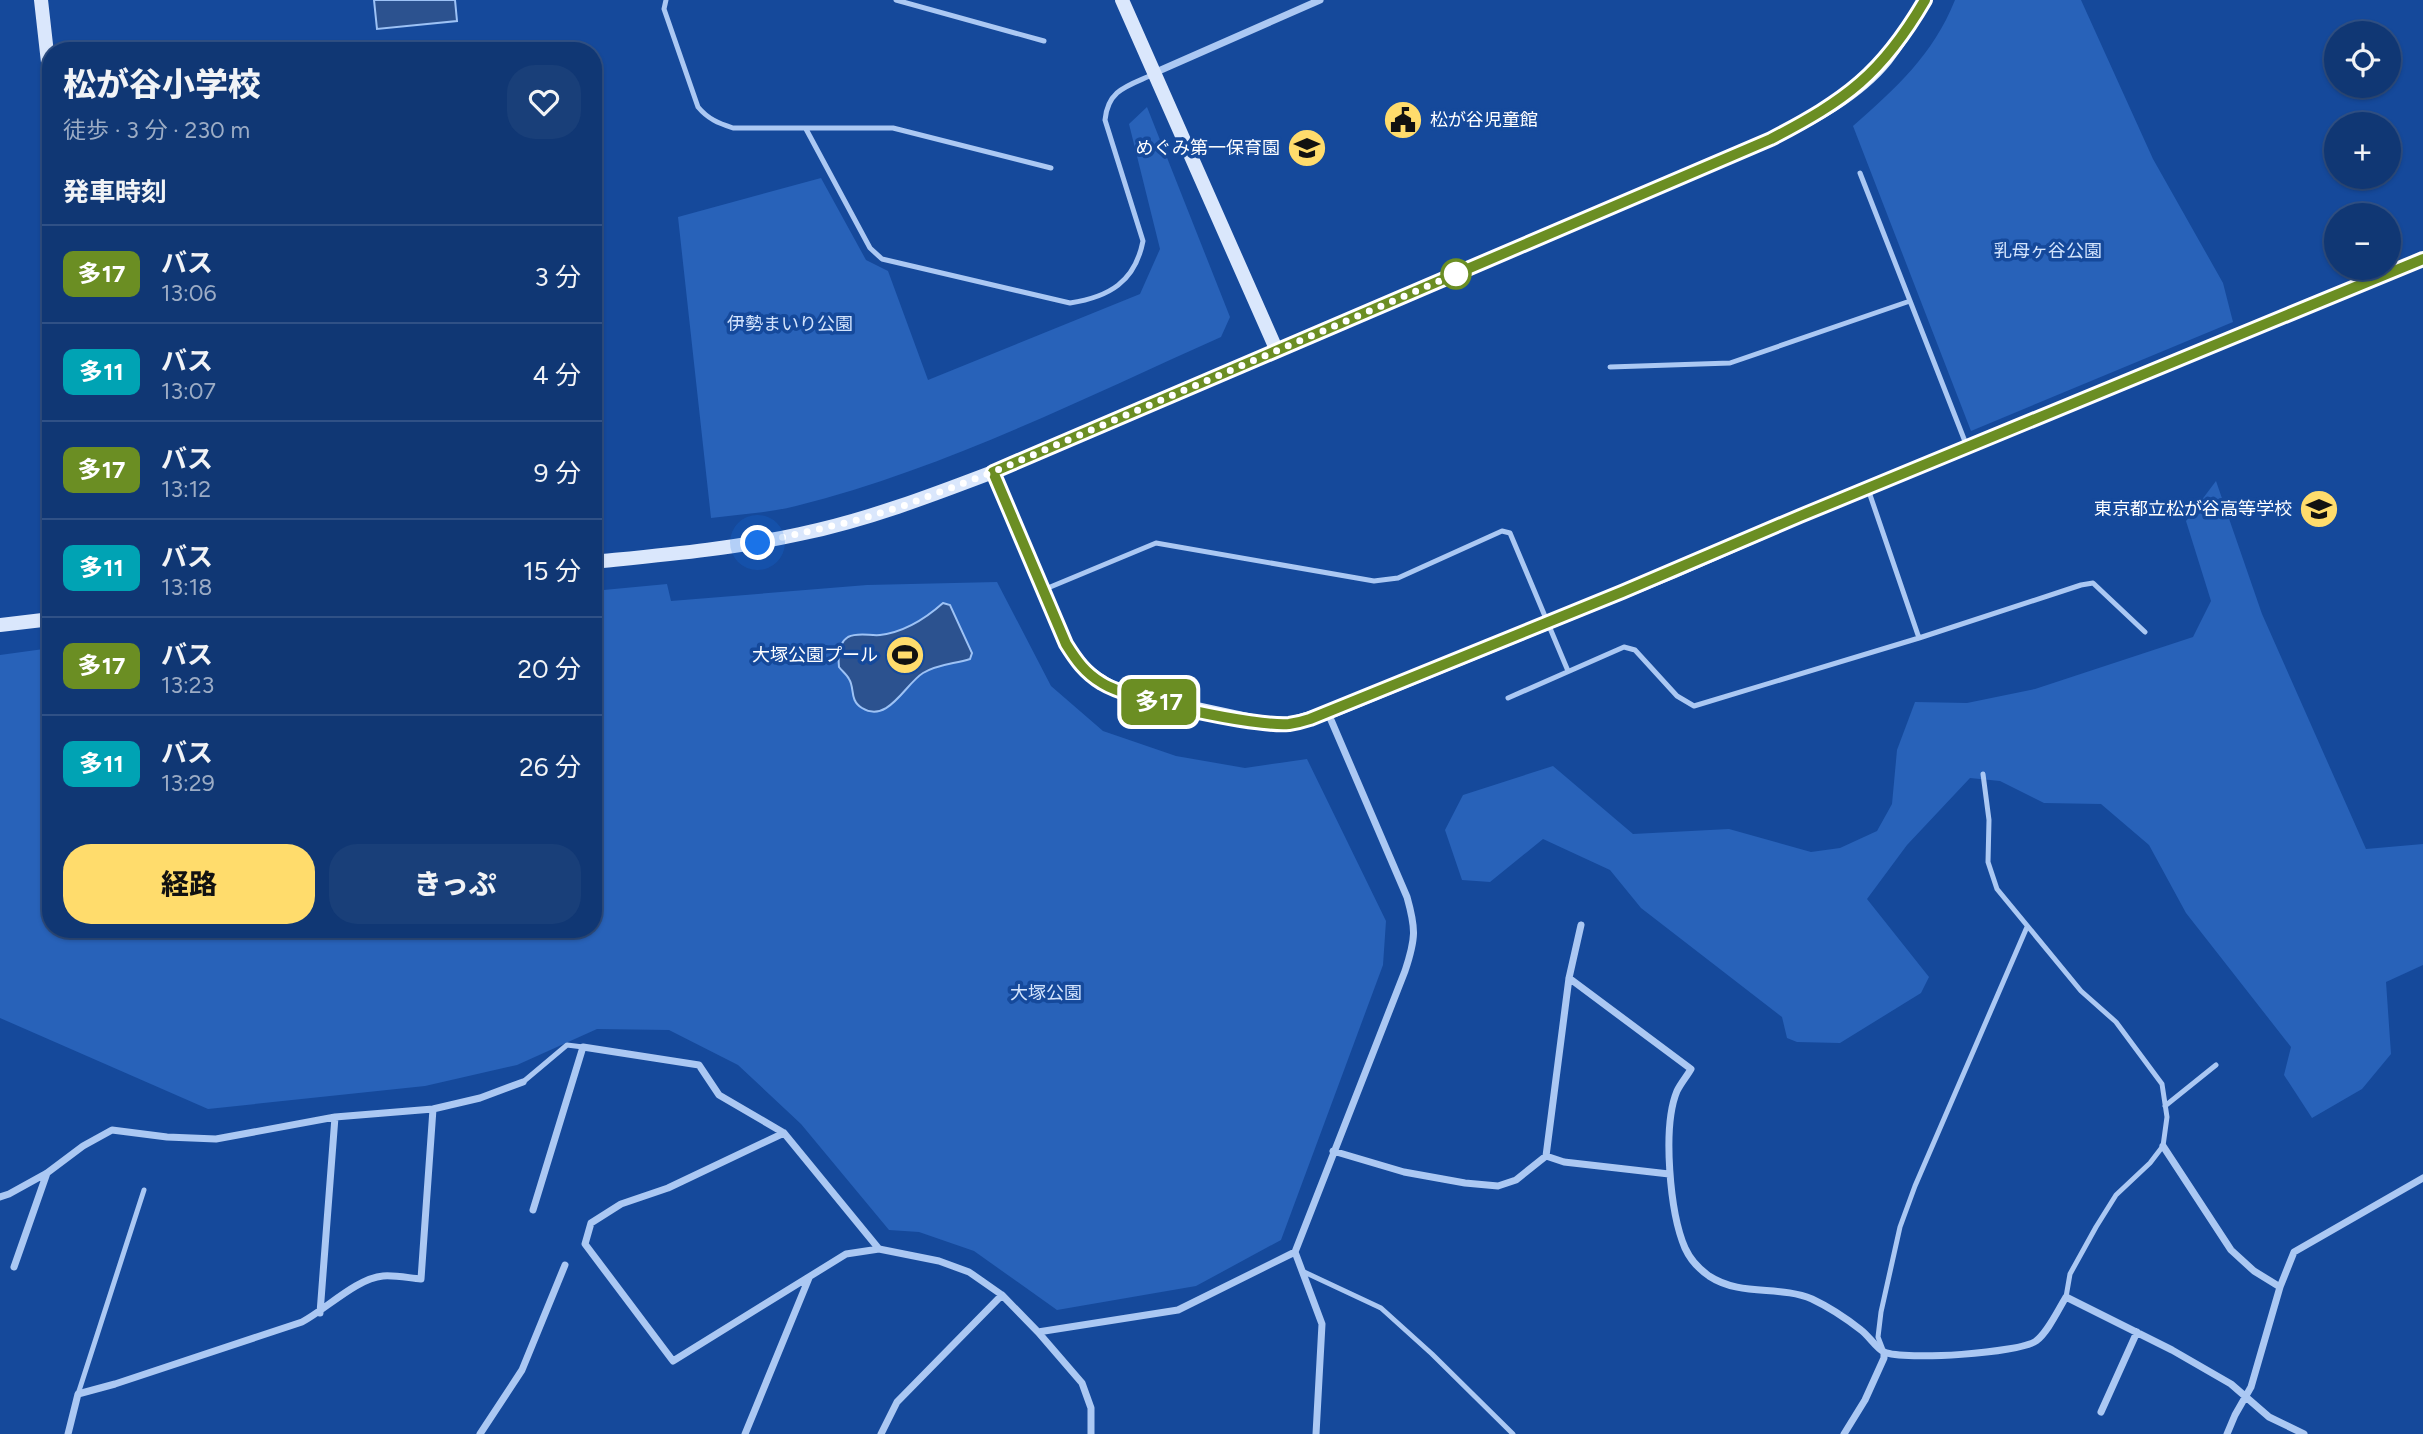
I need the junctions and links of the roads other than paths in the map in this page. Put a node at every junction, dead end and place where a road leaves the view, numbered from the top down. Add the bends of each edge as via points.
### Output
1 (41, 0) edge
2 (666, 0) edge
3 (896, 0) edge
4 (1122, 0) edge
5 (1321, 0) edge
6 (1925, 0) edge
7 (1044, 41) dead end
8 (46, 42) edge
9 (1154, 74) junction
10 (806, 129) junction
11 (1051, 168) dead end
12 (1860, 173) dead end
13 (2423, 259) edge
14 (1910, 301) junction
15 (1277, 351) junction
16 (1610, 368) dead end
17 (1967, 447) junction
18 (993, 472) junction
19 (1867, 489) junction
20 (602, 561) edge
21 (1043, 590) junction
22 (42, 620) edge
23 (1548, 623) junction
24 (0, 625) edge
25 (2145, 632) dead end
26 (1919, 638) junction
27 (1568, 671) junction
28 (1508, 698) dead end
29 (1327, 713) junction
30 (1983, 775) dead end
31 (1581, 925) dead end
32 (2027, 927) junction
33 (1569, 978) junction
34 (583, 1048) junction
35 (2216, 1065) dead end
36 (523, 1082) joint
37 (2165, 1106) junction
38 (433, 1109) junction
39 (335, 1117) junction
40 (784, 1133) junction
41 (2164, 1146) junction
42 (1333, 1151) junction
43 (1546, 1156) junction
44 (47, 1173) junction
45 (1669, 1174) junction
46 (2423, 1178) edge
47 (144, 1190) dead end
48 (0, 1197) edge
49 (533, 1210) dead end
50 (879, 1249) junction
51 (1295, 1252) junction
52 (565, 1265) dead end
53 (14, 1267) dead end
54 (1301, 1270) junction
55 (809, 1278) junction
56 (2280, 1287) junction
57 (1002, 1295) junction
58 (2066, 1297) junction
59 (320, 1313) junction
60 (1038, 1332) junction
61 (2137, 1332) junction
62 (1884, 1352) junction
63 (78, 1394) junction
64 (2245, 1398) junction
65 (2101, 1412) dead end
66 (68, 1434) edge
67 (480, 1434) edge
68 (746, 1434) edge
69 (881, 1434) edge
70 (1091, 1434) edge
71 (1316, 1434) edge
72 (1513, 1434) edge
73 (1844, 1434) edge
74 (2227, 1434) edge
75 (2304, 1434) edge

1 - 8 street
2 - 10 lane via 664,9 698,107 706,117 733,128
3 - 7 lane
4 - 9 street
5 - 9 street
6 - 15 street via 1884,61 1861,84 1804,122
9 - 10 lane via 1119,90 1106,104 1105,120 1143,241 1126,279 1090,300 1070,303 882,259 870,248
9 - 15 street
10 - 11 lane via 893,128
12 - 14 lane
13 - 17 street
14 - 16 lane via 1730,363
14 - 17 lane
15 - 18 street
17 - 19 street
18 - 20 street via 903,506 802,534
18 - 21 street
19 - 23 street
19 - 26 lane
21 - 23 lane via 1156,543 1374,581 1398,578 1502,531 1510,533
21 - 29 street via 1066,644 1083,669 1123,694 1262,723 1290,724
22 - 24 street
23 - 27 lane
23 - 29 street
25 - 26 lane via 2092,583
26 - 27 lane via 1694,706 1677,696 1635,650 1624,647
27 - 28 lane
29 - 42 street via 1415,928 1405,971
30 - 32 lane via 1988,862 1997,889
31 - 33 street
32 - 37 lane via 2081,991 2116,1022 2162,1084
32 - 62 lane via 1900,1227 1881,1312 1878,1337
33 - 43 street
33 - 45 street via 1691,1069 1676,1093
34 - 36 lane via 567,1045
34 - 40 street via 699,1065 719,1095
34 - 49 street
35 - 37 lane
36 - 38 street
37 - 41 lane
38 - 39 street
38 - 59 street via 421,1279 381,1276 340,1295
39 - 44 street via 216,1139 112,1130
39 - 59 street
40 - 50 street
40 - 55 street via 668,1188 621,1204 591,1223 585,1244 673,1361
41 - 56 street via 2231,1250
41 - 58 lane via 2116,1195 2070,1274
42 - 43 street via 1404,1172 1498,1186 1516,1180
42 - 51 street
43 - 45 street
44 - 48 street
44 - 53 street
45 - 62 street via 1685,1247 1708,1276 1744,1289 1810,1298 1861,1330
46 - 56 street via 2294,1252
47 - 63 lane
50 - 55 street via 846,1254
50 - 57 street via 969,1272
51 - 54 street
51 - 60 street via 1178,1310
52 - 67 street via 522,1370
54 - 71 street via 1322,1324
54 - 72 lane via 1381,1308
55 - 68 street
56 - 64 street
57 - 60 street
57 - 69 street via 897,1402
58 - 61 street
58 - 62 street via 2038,1340 2024,1348 1956,1355
59 - 63 street
60 - 70 street via 1082,1383 1091,1408
61 - 64 street via 2231,1384
61 - 65 street
62 - 73 street via 1865,1400
63 - 66 street
64 - 74 street
64 - 75 street via 2269,1418

